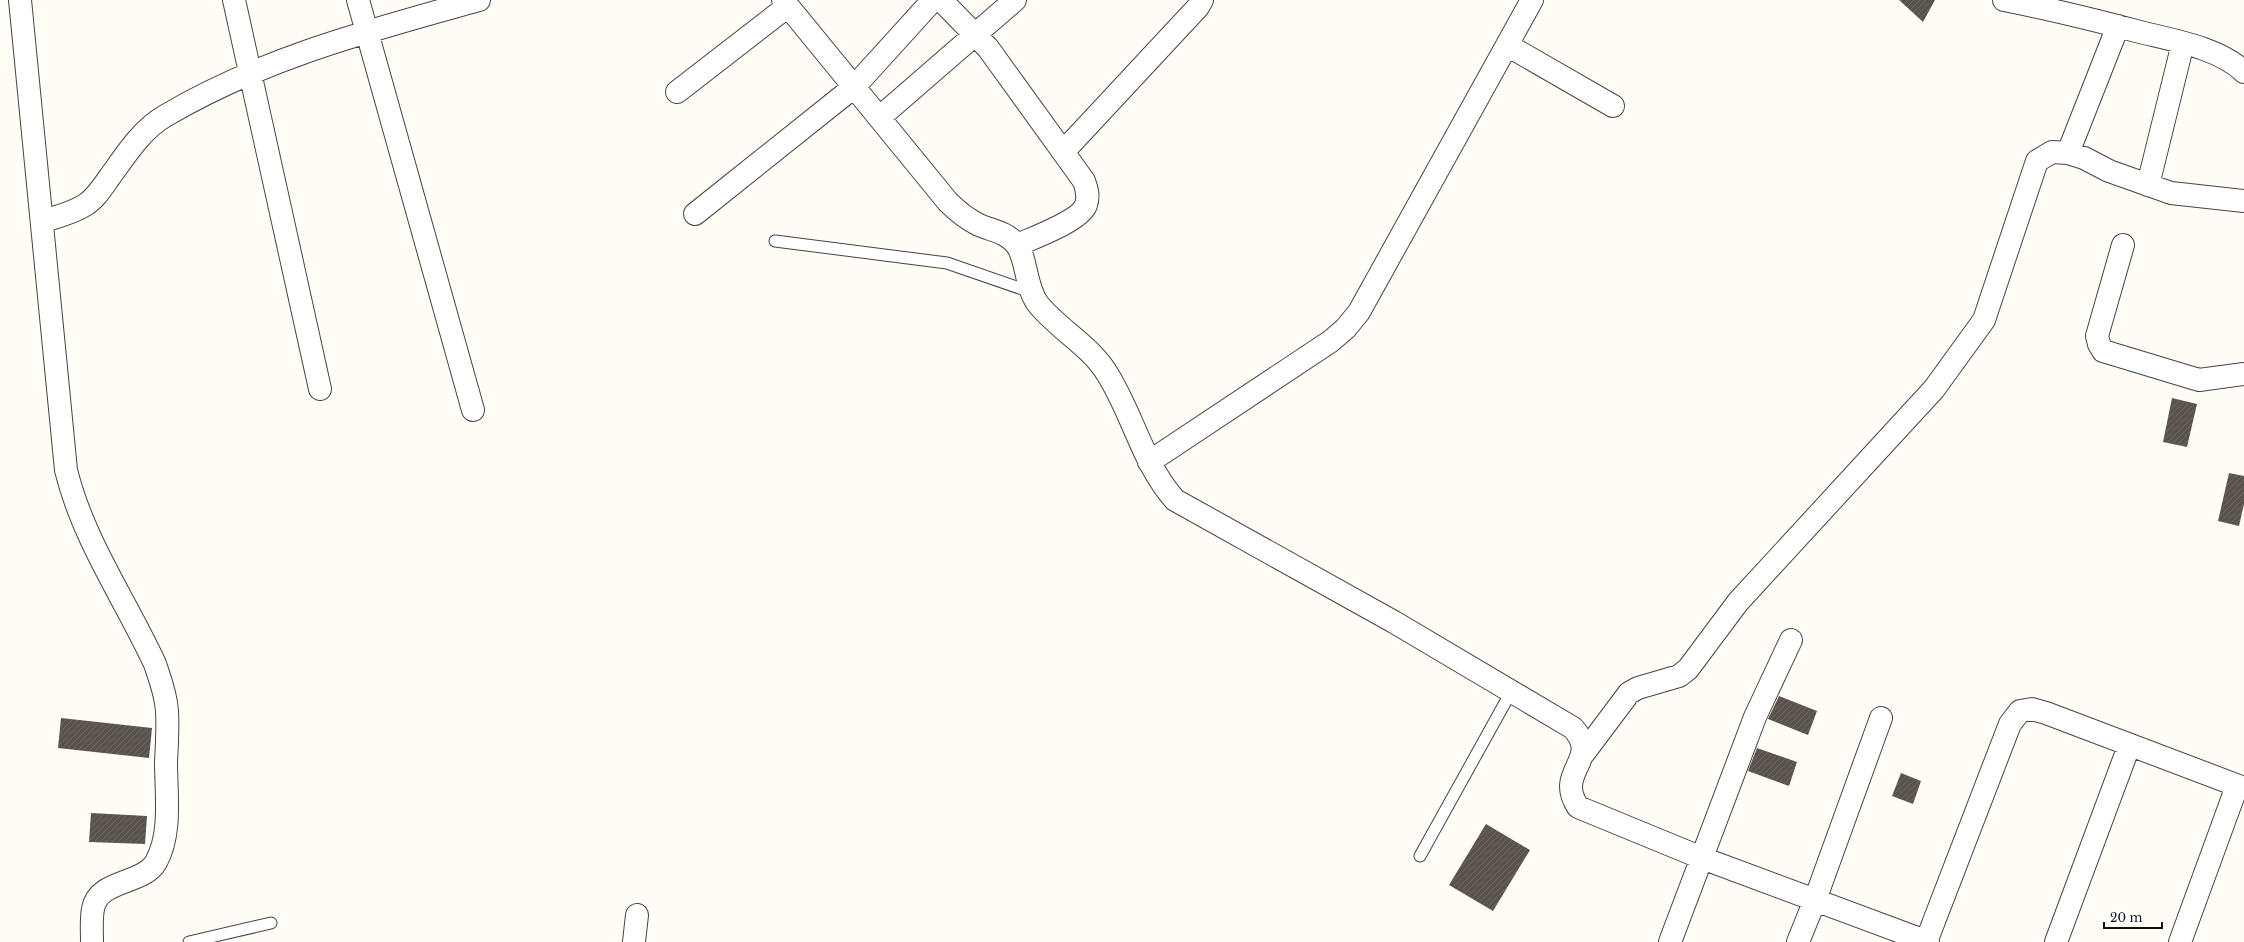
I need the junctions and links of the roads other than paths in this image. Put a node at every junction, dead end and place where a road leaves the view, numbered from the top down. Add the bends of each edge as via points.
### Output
1 (20, 0) edge
2 (234, 0) edge
3 (358, 0) edge
4 (479, 0) edge
5 (933, 0) edge
6 (941, 0) edge
7 (1015, 0) edge
8 (1202, 0) edge
9 (1532, 0) edge
10 (2004, 0) edge
11 (785, 3) edge
12 (2118, 26) junction
13 (366, 32) junction
14 (977, 35) junction
15 (2183, 43) junction
16 (1507, 45) junction
17 (250, 72) junction
18 (2244, 72) edge
19 (854, 87) junction
20 (677, 92) dead end
21 (1613, 106) dead end
22 (879, 118) junction
23 (1063, 152) junction
24 (2068, 153) junction
25 (2148, 185) junction
26 (2244, 201) edge
27 (696, 214) dead end
28 (42, 221) junction
29 (775, 241) dead end
30 (2123, 245) dead end
31 (1019, 250) junction
32 (1029, 285) junction
33 (2244, 374) edge
34 (320, 389) dead end
35 (474, 410) dead end
36 (1150, 462) junction
37 (1791, 640) dead end
38 (1511, 692) junction
39 (1881, 718) dead end
40 (2129, 746) junction
41 (1584, 753) junction
42 (2240, 787) edge
43 (1420, 856) dead end
44 (1702, 858) junction
45 (1815, 900) junction
46 (637, 915) dead end
47 (271, 923) dead end
48 (92, 942) edge
49 (189, 942) edge
50 (634, 942) edge
51 (1670, 942) edge
52 (1798, 942) edge
53 (1926, 942) edge
54 (2056, 942) edge
55 (2180, 942) edge

1 - 28 street
2 - 17 street
3 - 13 street
4 - 13 street
5 - 19 street
6 - 14 street
7 - 14 street
8 - 23 street via 1198,8
9 - 16 street
10 - 12 street via 2042,6
11 - 19 street
11 - 20 street
12 - 15 street
12 - 24 street
13 - 17 street
13 - 35 street
14 - 22 street
14 - 23 street
15 - 18 street via 2214,53
15 - 25 street
16 - 21 street
16 - 36 street via 1359,312 1346,328 1331,341
17 - 28 street via 164,116 134,144 96,195 85,205
17 - 34 street
19 - 22 street
19 - 27 street
22 - 31 street via 948,202 962,215 996,230
23 - 31 street via 1084,181 1088,194 1085,206 1067,222
24 - 25 street
24 - 41 street via 2052,152 2037,161 1984,320 1934,389 1738,602 1696,662 1679,676 1628,693
25 - 26 street via 2184,195
28 - 48 street via 66,470 71,492 83,525 155,664 167,710 166,821 162,847 156,862 144,875 109,888 98,897 93,908
29 - 32 lane via 947,263
30 - 33 street via 2098,336 2098,344 2103,351 2199,380
31 - 32 street
32 - 36 street via 1039,304 1095,356 1108,375
36 - 38 street via 1160,483 1175,500 1394,622
37 - 44 street via 1755,717
38 - 41 street via 1573,728 1581,737
38 - 43 lane
39 - 45 street
40 - 42 street
40 - 53 street via 2046,713 2032,709 2020,711 2010,724
40 - 54 street
41 - 44 street via 1571,781 1572,797 1578,807
42 - 55 street
44 - 45 street
44 - 51 street
45 - 52 street
45 - 53 street
46 - 50 street
47 - 49 lane

